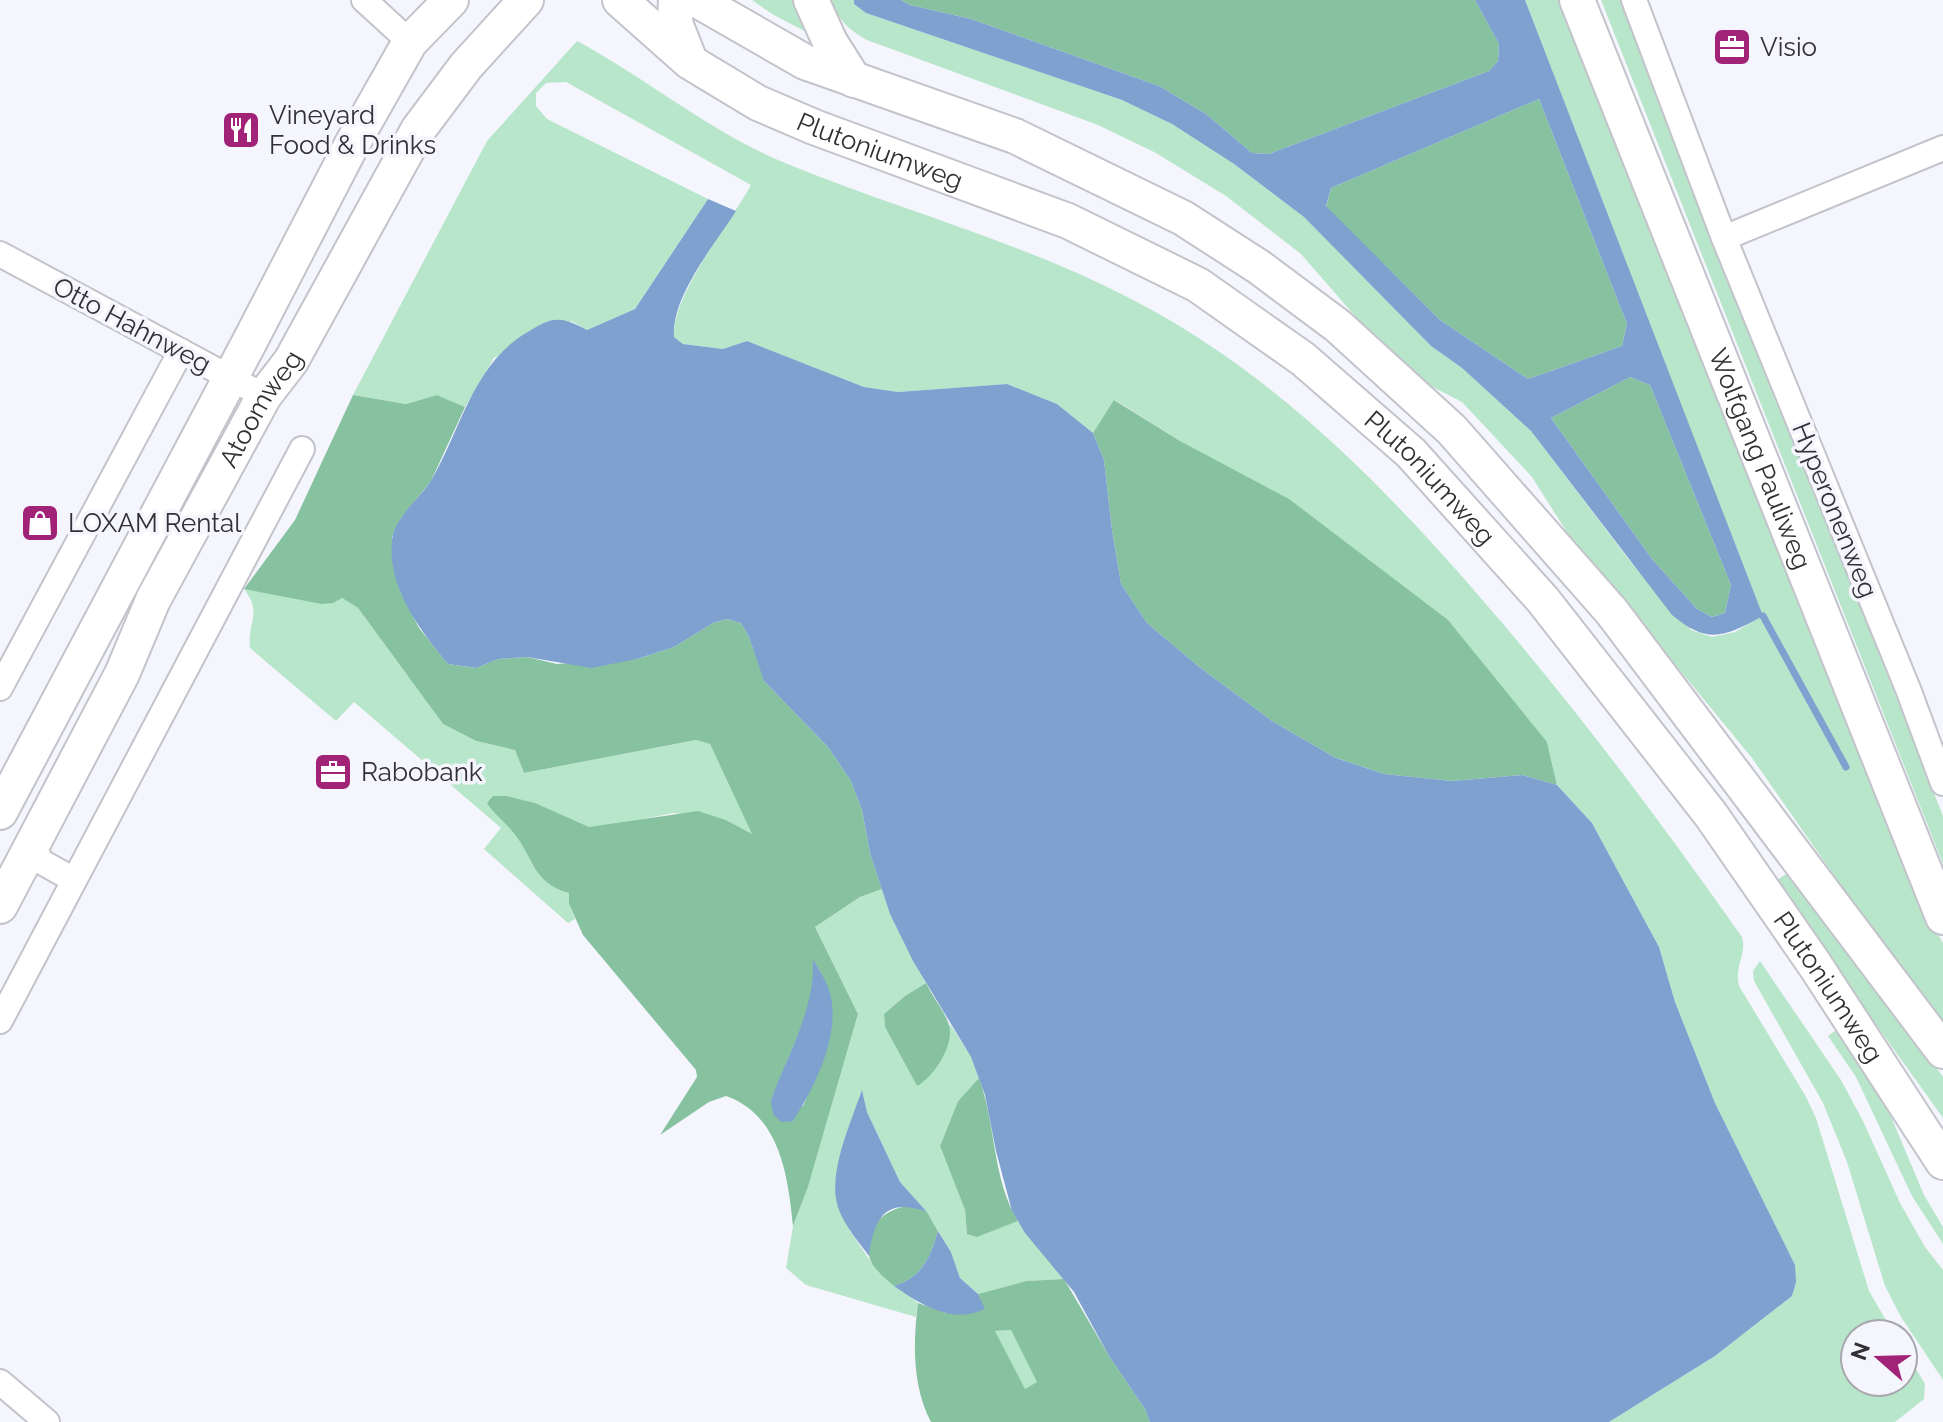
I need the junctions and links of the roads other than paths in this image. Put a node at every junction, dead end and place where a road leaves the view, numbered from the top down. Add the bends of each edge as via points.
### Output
1 (364, 0) edge
2 (451, 0) edge
3 (526, 0) edge
4 (620, 0) edge
5 (676, 0) edge
6 (697, 0) edge
7 (811, 0) edge
8 (1577, 0) edge
9 (1595, 0) edge
10 (1634, 0) edge
11 (732, 13) edge
12 (410, 42) junction
13 (690, 62) junction
14 (854, 80) junction
15 (1943, 148) edge
16 (1724, 238) junction
17 (0, 254) edge
18 (181, 351) junction
19 (231, 377) junction
20 (264, 396) junction
21 (302, 449) dead end
22 (0, 688) edge
23 (1943, 783) edge
24 (0, 812) edge
25 (0, 823) edge
26 (34, 842) junction
27 (74, 880) junction
28 (1943, 882) edge
29 (0, 906) edge
30 (1943, 917) edge
31 (0, 1021) edge
32 (1943, 1051) edge
33 (1943, 1162) edge
34 (0, 1382) edge
35 (47, 1422) edge

1 - 12 street
2 - 12 main road, Atoomweg
3 - 20 main road, Atoomweg via 418,130 291,361
4 - 13 main road, Plutoniumweg
5 - 13 main road via 675,23
6 - 11 main road, Plutoniumweg
7 - 14 main road
8 - 30 main road, Wolfgang Pauliweg
9 - 28 main road, Wolfgang Pauliweg via 1798,526
10 - 16 street, Hyperonenweg
11 - 14 main road, Plutoniumweg via 805,62
12 - 19 main road, Atoomweg
13 - 33 main road, Plutoniumweg via 758,103 1068,221 1198,285 1303,359 1411,453 1543,600 1711,815
14 - 32 main road, Plutoniumweg via 1015,136 1183,218 1338,326 1452,430 1612,612
15 - 16 street
16 - 23 street, Hyperonenweg
17 - 18 street, Otto Hahnweg
18 - 19 street, Otto Hahnweg
18 - 22 street
19 - 20 street, Otto Hahnweg
19 - 24 main road, Atoomweg
20 - 26 main road, Atoomweg via 153,600 122,674
21 - 27 street
25 - 26 main road
26 - 27 street via 40,861
26 - 29 main road, Atoomweg
27 - 31 street
34 - 35 street

